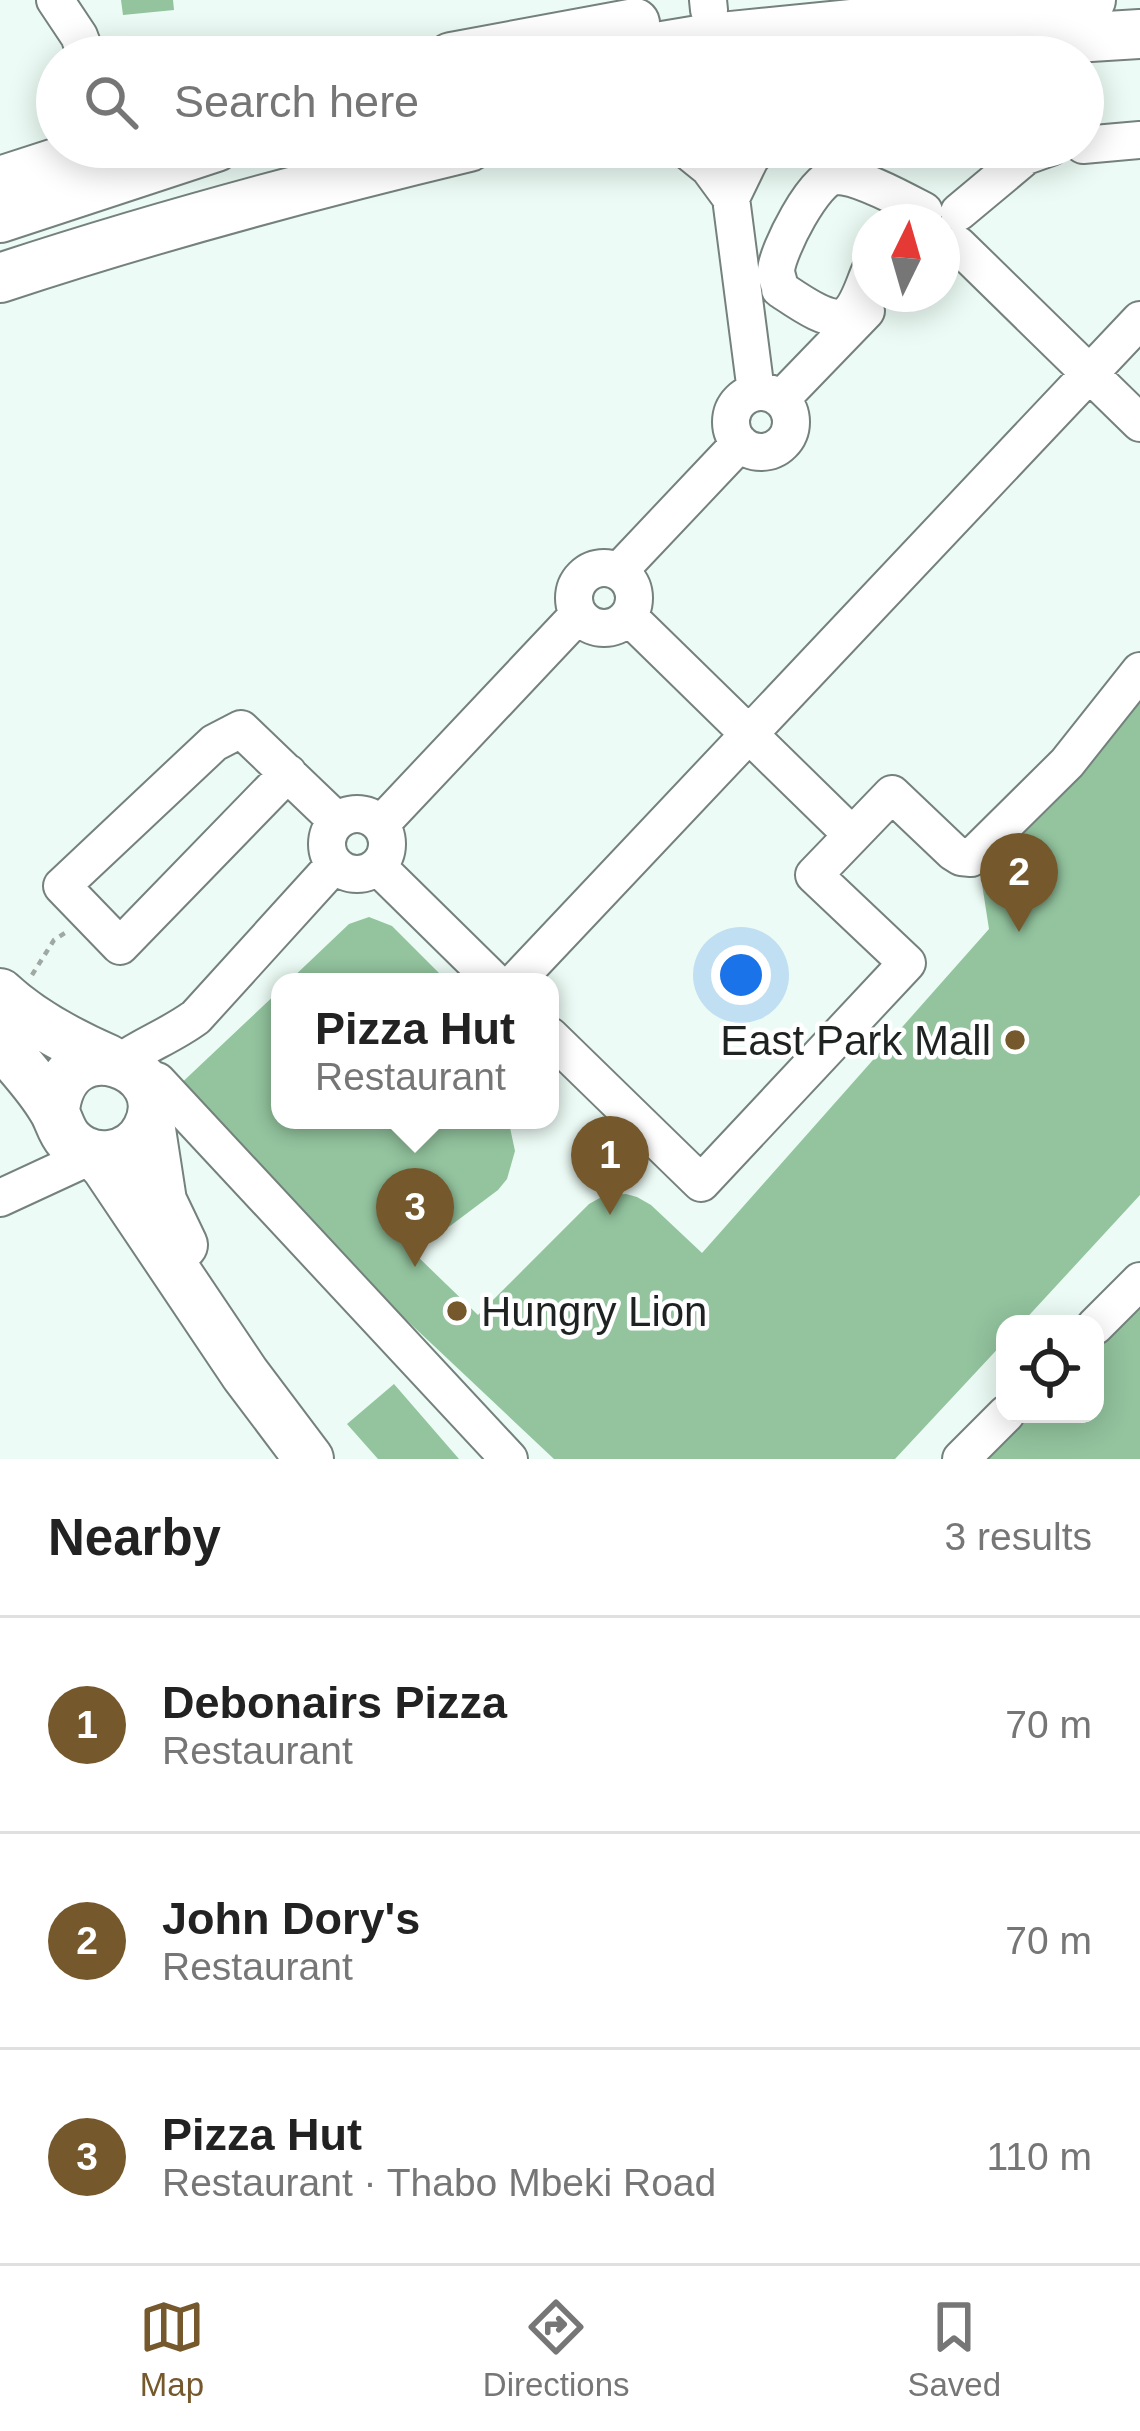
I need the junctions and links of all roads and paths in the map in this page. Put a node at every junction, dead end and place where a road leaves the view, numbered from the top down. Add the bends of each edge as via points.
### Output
1 (55, 0) edge
2 (799, 0) edge
3 (1091, 0) edge
4 (709, 5) edge
5 (79, 36) edge
6 (555, 36) edge
7 (731, 36) edge
8 (1140, 38) edge
9 (1104, 40) edge
10 (1104, 51) edge
11 (1140, 140) edge
12 (1104, 143) edge
13 (40, 168) edge
14 (152, 168) edge
15 (258, 168) edge
16 (382, 168) edge
17 (709, 168) edge
18 (746, 168) edge
19 (1012, 168) edge
20 (0, 181) edge
21 (731, 198) junction
22 (903, 204) edge
23 (960, 211) edge
24 (0, 218) edge
25 (960, 247) edge
26 (0, 248) edge
27 (0, 278) edge
28 (852, 308) edge
29 (865, 312) edge
30 (1140, 320) edge
31 (749, 337) junction
32 (819, 360) junction
33 (1090, 373) junction
34 (769, 396) junction
35 (1140, 424) edge
36 (740, 443) junction
37 (619, 571) junction
38 (578, 614) junction
39 (629, 617) junction
40 (1140, 670) edge
41 (749, 734) junction
42 (288, 773) junction
43 (337, 821) junction
44 (380, 824) junction
45 (852, 836) junction
46 (334, 865) junction
47 (378, 867) junction
48 (93, 917) junction
49 (486, 973) edge
50 (523, 973) edge
51 (4, 1014) edge
52 (559, 1045) edge
53 (137, 1086) junction
54 (56, 1116) junction
55 (94, 1155) junction
56 (4, 1195) edge
57 (1140, 1281) edge
58 (1104, 1317) edge
59 (245, 1374) junction
60 (997, 1423) edge
61 (309, 1459) edge
62 (509, 1459) edge
63 (961, 1459) edge

1 - 5 street
2 - 4 main road
3 - 7 main road
4 - 6 main road
8 - 9 main road
8 - 10 main road
11 - 12 street
13 - 20 main road
14 - 24 main road
15 - 26 main road
16 - 27 main road
17 - 21 street
18 - 21 street
19 - 23 street
21 - 31 street
22 - 28 street via 836,176 823,180 786,238 776,272 780,290 836,318
25 - 33 street
29 - 32 street
30 - 33 street
31 - 32 street via 778,369 800,371
31 - 34 street
32 - 34 street
33 - 35 street
33 - 41 street
34 - 36 street via 739,400 730,427
34 - 36 street via 791,418 786,438 770,451
36 - 37 street
37 - 38 street via 585,575 575,589
37 - 39 street via 635,597
38 - 39 street via 597,628
38 - 44 street
39 - 41 street
40 - 45 street via 1067,763 971,858 953,852 892,794
41 - 45 street
41 - 50 street
42 - 43 street
42 - 48 street via 120,946
42 - 48 street via 241,729 214,743 62,886
43 - 44 street via 364,815
43 - 46 street via 326,843
44 - 47 street via 387,846
45 - 52 street via 814,875 907,963 700,1183
46 - 47 street via 350,874
46 - 53 street via 196,1017 135,1052
47 - 49 street
48 - 51 path via 54,940
51 - 53 main road
51 - 54 main road
53 - 54 main road via 91,1061 64,1080
53 - 55 main road via 144,1135 122,1153
53 - 59 main road via 163,1202
53 - 62 street
54 - 55 main road via 65,1136
54 - 56 street
55 - 56 street
55 - 59 main road
57 - 58 street
59 - 61 main road
60 - 63 street

